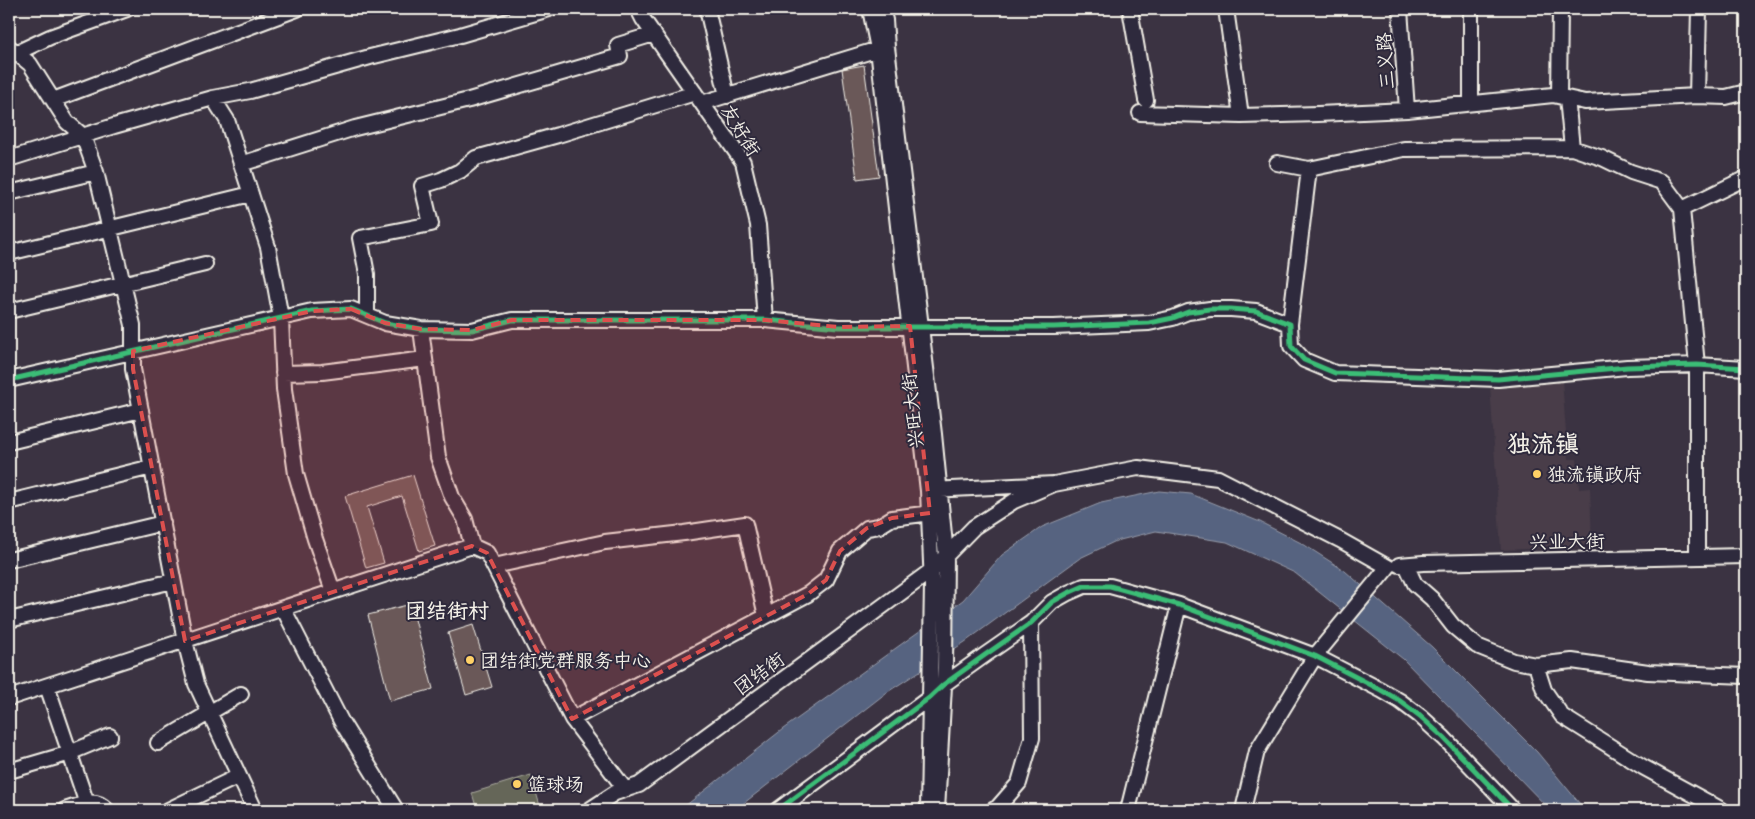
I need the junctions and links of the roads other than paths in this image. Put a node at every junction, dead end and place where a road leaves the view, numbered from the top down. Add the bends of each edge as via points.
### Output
1 (127, 9) edge
2 (297, 9) edge
3 (549, 9) edge
4 (638, 9) edge
5 (870, 9) edge
6 (882, 9) edge
7 (1130, 9) edge
8 (1226, 9) edge
9 (1400, 9) edge
10 (1471, 9) edge
11 (1560, 9) edge
12 (1699, 9) edge
13 (711, 10) edge
14 (654, 34) junction
15 (882, 48) junction
16 (12, 50) edge
17 (1746, 92) edge
18 (727, 96) junction
19 (1697, 96) junction
20 (1563, 97) junction
21 (213, 98) junction
22 (699, 98) junction
23 (53, 100) junction
24 (1146, 100) dead end
25 (1471, 103) junction
26 (1407, 110) junction
27 (1140, 113) dead end
28 (1241, 116) junction
29 (83, 136) junction
30 (1572, 148) junction
31 (9, 159) edge
32 (1277, 163) dead end
33 (241, 164) junction
34 (1309, 170) junction
35 (96, 172) junction
36 (1746, 178) edge
37 (9, 193) edge
38 (251, 194) junction
39 (1682, 209) junction
40 (110, 228) junction
41 (9, 253) edge
42 (205, 264) dead end
43 (124, 284) junction
44 (9, 311) edge
45 (367, 316) junction
46 (280, 318) junction
47 (765, 320) junction
48 (1290, 324) junction
49 (916, 327) junction
50 (421, 329) junction
51 (133, 351) junction
52 (425, 359) junction
53 (1697, 365) junction
54 (1746, 368) edge
55 (283, 373) junction
56 (9, 380) edge
57 (141, 410) junction
58 (9, 442) edge
59 (152, 467) junction
60 (1054, 484) junction
61 (934, 490) junction
62 (9, 502) edge
63 (936, 513) junction
64 (163, 523) junction
65 (472, 546) junction
66 (1698, 556) junction
67 (1746, 556) edge
68 (9, 560) edge
69 (946, 561) junction
70 (1406, 565) junction
71 (494, 566) junction
72 (1388, 567) junction
73 (932, 570) junction
74 (173, 581) junction
75 (333, 591) junction
76 (1179, 605) junction
77 (283, 608) junction
78 (766, 616) junction
79 (9, 620) edge
80 (1030, 623) junction
81 (185, 641) junction
82 (1315, 656) junction
83 (1536, 665) junction
84 (1746, 676) edge
85 (943, 685) junction
86 (47, 686) junction
87 (242, 694) dead end
88 (9, 698) edge
89 (930, 698) junction
90 (209, 713) junction
91 (572, 719) junction
92 (110, 736) dead end
93 (158, 743) dead end
94 (70, 753) junction
95 (9, 771) edge
96 (239, 776) junction
97 (625, 789) junction
98 (87, 804) junction
99 (65, 810) edge
100 (107, 810) edge
101 (168, 810) edge
102 (255, 810) edge
103 (396, 810) edge
104 (589, 810) edge
105 (778, 810) edge
106 (928, 810) edge
107 (937, 810) edge
108 (993, 810) edge
109 (1128, 810) edge
110 (1243, 810) edge
111 (1513, 810) edge
112 (1722, 810) edge

1 - 16 street
2 - 23 street
3 - 21 street via 250,91
4 - 14 street, 友好街
5 - 15 street, 兴旺大街
6 - 15 street, 兴旺大街 via 885,20
7 - 24 street
8 - 28 street
9 - 26 street, 三义路
10 - 25 street
11 - 20 street
12 - 19 street
13 - 18 street
14 - 22 street, 友好街
14 - 33 street via 618,45 620,56 469,100 355,128
15 - 18 street
15 - 49 street, 兴旺大街
16 - 23 street via 30,64
17 - 19 street via 1726,97
18 - 22 street
19 - 20 street via 1585,102
20 - 25 street via 1554,95
20 - 30 street
21 - 29 street
21 - 33 street via 227,120
22 - 45 street via 476,158 460,171 422,186 430,224 360,238 366,274
22 - 47 street, 友好街 via 743,162 758,225
23 - 29 street via 67,122
25 - 26 street
26 - 28 street
27 - 28 street
29 - 31 street
29 - 35 street
30 - 34 street via 1404,149
30 - 39 street via 1662,182
32 - 34 street
33 - 38 street
34 - 48 street
35 - 37 street
35 - 40 street
36 - 39 street
38 - 40 street
38 - 46 street via 268,248
39 - 53 street
40 - 41 street
40 - 43 street
42 - 43 street
43 - 44 street
43 - 51 street via 133,325
45 - 46 street via 351,308 312,310
45 - 50 street via 385,323
46 - 51 street
46 - 55 street
47 - 49 street via 838,327
47 - 50 street via 512,320 472,330
48 - 49 street via 1256,311 1210,309 1149,323
48 - 53 street via 1291,346 1304,360 1335,373 1498,379 1627,367
49 - 61 street, 兴旺大街
50 - 52 street
51 - 56 street
51 - 57 street via 133,370
52 - 55 street via 322,372
52 - 65 street via 438,457 452,497 465,519
53 - 54 street
53 - 66 street
55 - 75 street via 296,474
57 - 58 street
57 - 59 street
59 - 62 street
59 - 64 street
60 - 61 street
60 - 69 street, 团结街 via 1014,501 974,527
60 - 72 street via 1138,468 1218,478
61 - 63 street, 兴旺大街
63 - 69 street, 兴旺大街
63 - 73 street, 兴旺大街
63 - 78 street via 892,518 879,526 866,528 840,551 826,580 808,594
64 - 68 street
64 - 74 street
65 - 71 street via 487,553
65 - 75 street
66 - 67 street, 兴业大街
66 - 70 street, 兴业大街
69 - 73 street, 团结街
69 - 85 street, 兴旺大街
70 - 72 street, 兴业大街
70 - 83 street via 1415,584 1432,598 1453,626 1477,646 1514,661
71 - 78 street via 605,542 745,524
71 - 91 street
72 - 82 street
73 - 89 street, 兴旺大街
73 - 97 street, 团结街 via 638,785
74 - 79 street
74 - 81 street
75 - 77 street
76 - 80 street via 1110,586 1084,586 1052,602
76 - 82 street
76 - 109 street
77 - 81 street
77 - 103 street via 341,721
78 - 91 street
80 - 85 street
80 - 108 street via 1032,738 1019,783
81 - 86 street
81 - 90 street via 196,684
82 - 110 street via 1257,751
82 - 111 street via 1381,690 1420,716
83 - 84 street via 1572,661 1648,672
83 - 112 street via 1544,690 1562,716 1642,767
85 - 89 street
85 - 107 street, 兴旺大街
86 - 88 street
86 - 94 street
87 - 90 street
89 - 105 street
89 - 106 street, 兴旺大街
90 - 93 street
90 - 96 street
91 - 97 street
92 - 94 street
94 - 95 street
94 - 98 street
96 - 101 street
96 - 102 street
97 - 104 street, 团结街
98 - 99 street
98 - 100 street via 94,801

